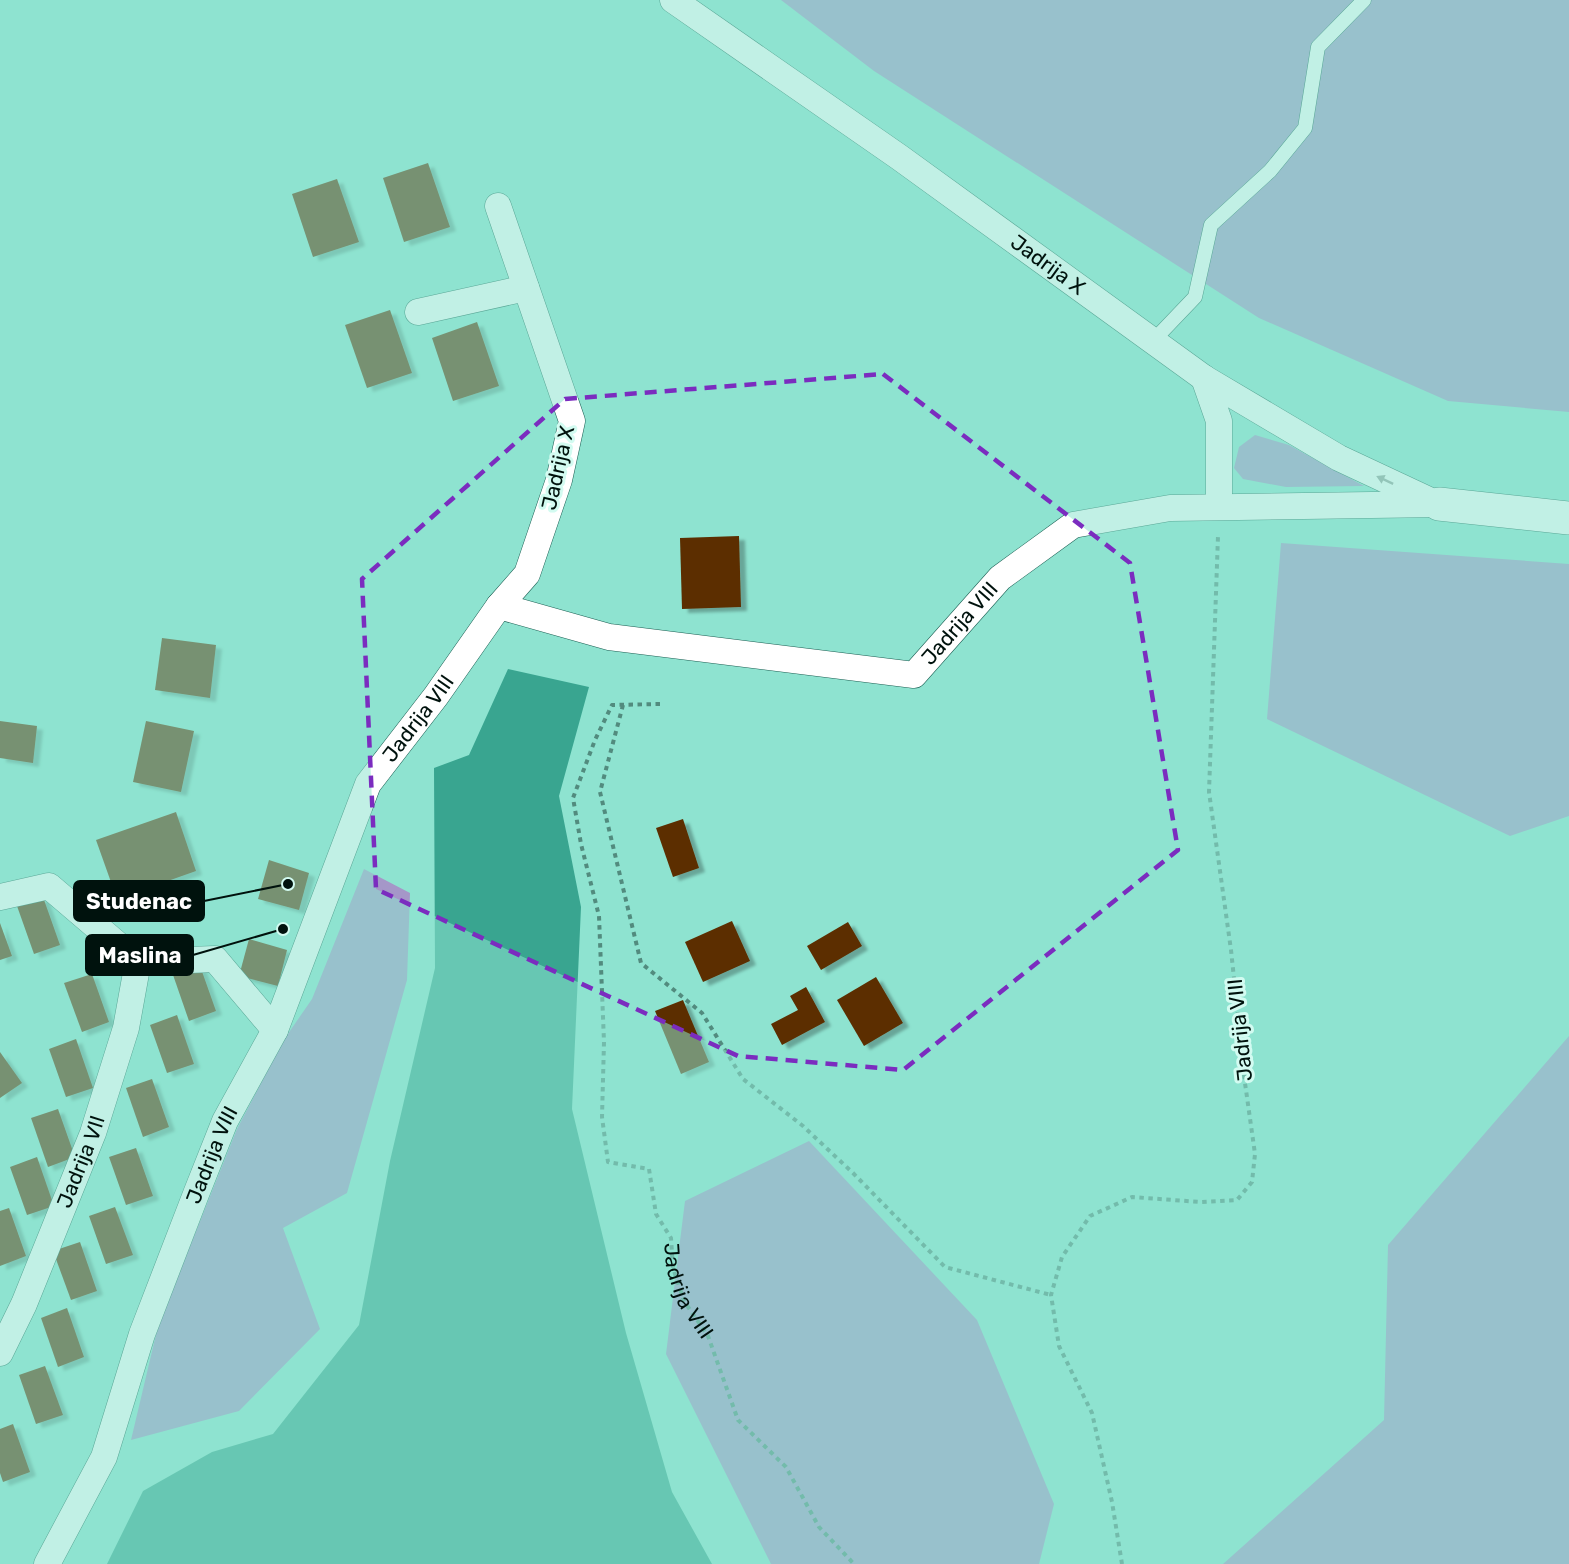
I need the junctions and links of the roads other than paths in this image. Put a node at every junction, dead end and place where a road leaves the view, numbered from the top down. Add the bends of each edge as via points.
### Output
1 (673, 0) edge
2 (1364, 0) edge
3 (498, 206) dead end
4 (526, 288) junction
5 (418, 312) dead end
6 (1153, 342) junction
7 (1204, 378) junction
8 (1439, 504) junction
9 (1219, 506) junction
10 (1569, 518) edge
11 (499, 606) junction
12 (0, 897) edge
13 (138, 962) junction
14 (275, 1030) junction
15 (0, 1353) edge
16 (47, 1564) edge

1 - 6 street, Jadrija X via 899,157
2 - 6 lane via 1318,47 1305,128 1270,171 1211,225 1195,297
3 - 4 street, Jadrija X
4 - 5 street
4 - 11 street, Jadrija X via 572,422 559,480 527,574
6 - 7 street, Jadrija X
8 -> 7 street, Jadrija X via 1339,458
7 - 9 street via 1220,421
8 - 9 street, Jadrija VIII
8 - 10 street
9 - 11 street, Jadrija VIII via 1170,508 1073,525 1000,578 914,675 609,637
11 - 14 street, Jadrija VIII via 368,784
12 - 13 street via 49,886
13 - 14 street via 215,959
13 - 15 street, Jadrija VII via 126,1028 93,1133 24,1304
14 - 16 street, Jadrija VIII via 225,1121 142,1334 104,1457

